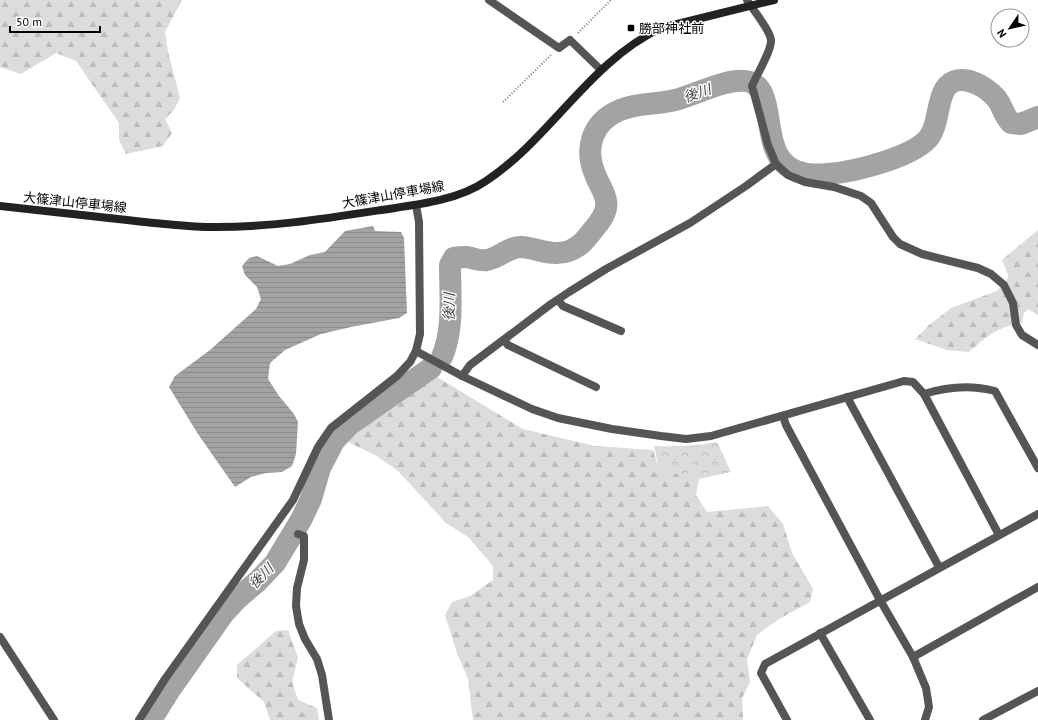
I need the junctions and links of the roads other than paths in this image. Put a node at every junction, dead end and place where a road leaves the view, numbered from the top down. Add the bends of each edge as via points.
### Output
1 (489, 0) edge
2 (774, 0) edge
3 (749, 3) edge
4 (601, 70) junction
5 (776, 164) junction
6 (416, 205) junction
7 (0, 206) edge
8 (558, 300) junction
9 (621, 331) dead end
10 (504, 340) junction
11 (1038, 345) edge
12 (416, 351) junction
13 (462, 376) junction
14 (596, 387) dead end
15 (924, 394) junction
16 (847, 397) junction
17 (783, 416) junction
18 (1038, 468) edge
19 (1038, 514) edge
20 (298, 534) dead end
21 (999, 535) junction
22 (939, 568) junction
23 (1038, 587) edge
24 (880, 600) junction
25 (820, 633) junction
26 (0, 637) edge
27 (913, 657) junction
28 (1038, 691) edge
29 (54, 720) edge
30 (139, 720) edge
31 (329, 720) edge
32 (786, 720) edge
33 (870, 720) edge
34 (925, 720) edge
35 (983, 720) edge

1 - 4 street via 559,48 570,40
2 - 3 main road, 大篠津山停車場線
3 - 4 main road, 大篠津山停車場線 via 660,28 628,47
3 - 5 street via 771,41 754,83 768,145
4 - 6 main road, 大篠津山停車場線 via 517,157 484,182 460,194
5 - 8 street via 690,223 606,269
5 - 11 street via 788,175 805,182 834,187 861,196 872,203 900,244 922,254 978,268 991,274 1004,285 1013,303 1016,325 1022,335
6 - 7 main road, 大篠津山停車場線 via 296,222 206,227
6 - 12 street via 419,222 420,334
8 - 9 street via 563,306
8 - 10 street
10 - 13 street via 470,365
10 - 14 street via 508,345
12 - 13 street
12 - 30 street via 397,376 331,428 318,447 293,500 165,679
13 - 17 street via 532,409 558,418 661,436 686,439 711,436
15 - 16 street via 913,382 904,381
15 - 18 street via 960,388 995,391
15 - 21 street
16 - 17 street
16 - 22 street
17 - 24 street
19 - 21 street
20 - 31 street via 304,536 305,544 296,606 299,624 317,659 322,675
21 - 22 street
22 - 24 street
23 - 27 street
24 - 25 street
24 - 27 street
25 - 32 street via 765,664 761,673
25 - 33 street
26 - 29 street
27 - 34 street via 926,688 929,707
28 - 35 street

